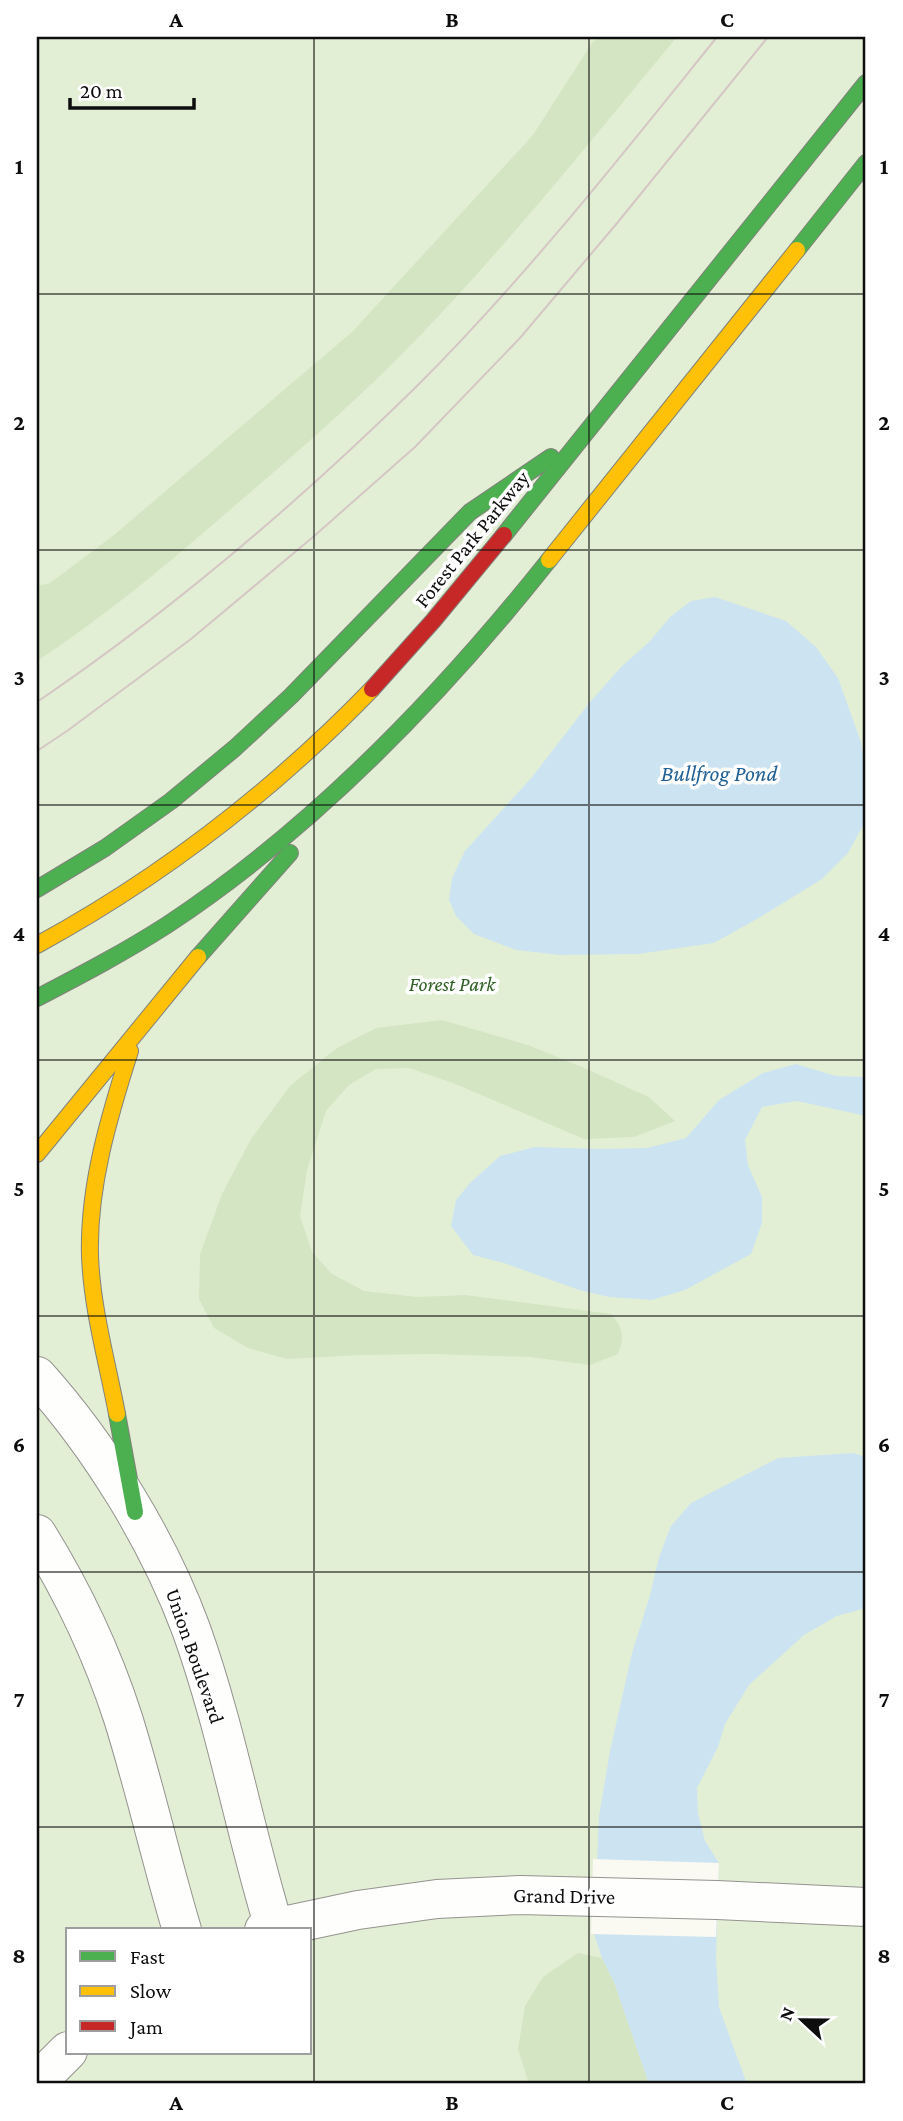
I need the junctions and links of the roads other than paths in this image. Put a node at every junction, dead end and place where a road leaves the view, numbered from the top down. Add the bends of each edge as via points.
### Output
1 (866, 83) edge
2 (866, 163) edge
3 (587, 432) junction
4 (359, 771) junction
5 (37, 889) edge
6 (37, 945) edge
7 (37, 998) edge
8 (138, 1027) junction
9 (37, 1154) edge
10 (37, 1376) edge
11 (135, 1512) junction
12 (37, 1534) edge
13 (866, 1907) edge
14 (181, 1928) edge
15 (269, 1928) edge
16 (274, 1928) edge
17 (66, 2053) edge
18 (37, 2082) edge

1 - 3 main road, Forest Park Parkway
2 - 4 main road via 497,625
3 - 5 main road via 470,512 235,748 171,801
3 - 6 main road, Forest Park Parkway via 437,616 316,745 189,848 126,893
4 - 7 main road via 204,900 129,949
4 - 8 main road
8 - 9 main road
8 - 11 main road via 110,1117 93,1203 90,1253 94,1306
10 - 11 street, Union Boulevard
11 - 15 street, Union Boulevard via 191,1629 229,1755
12 - 14 street via 66,1580 99,1651 123,1719
13 - 16 street, Grand Drive via 520,1895 437,1899
17 - 18 street

